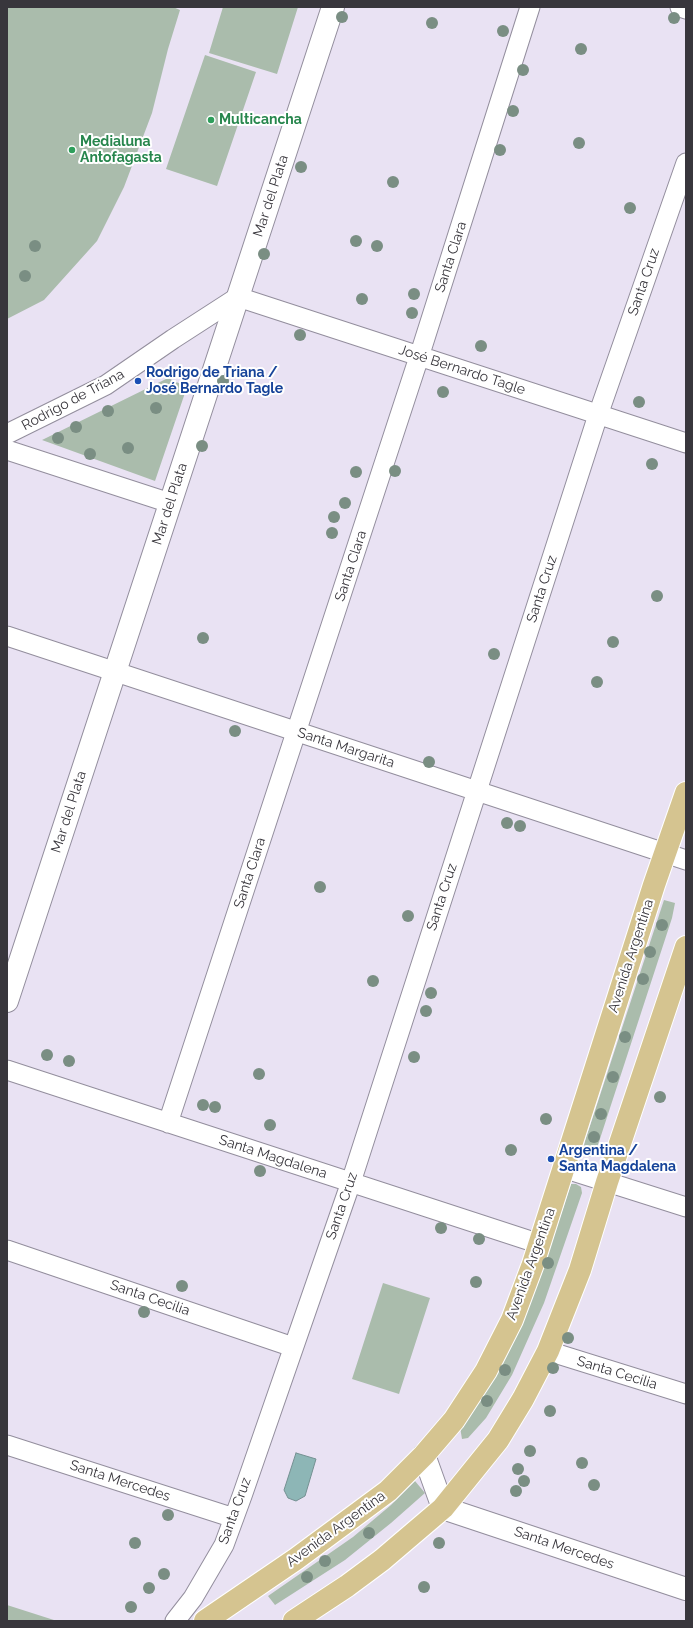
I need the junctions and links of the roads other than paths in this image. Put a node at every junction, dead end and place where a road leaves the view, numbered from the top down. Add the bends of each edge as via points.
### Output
1 (333, 7) edge
2 (530, 7) edge
3 (680, 7) edge
4 (686, 9) edge
5 (686, 163) edge
6 (238, 298) junction
7 (419, 356) junction
8 (598, 415) junction
9 (7, 434) edge
10 (686, 443) edge
11 (7, 450) edge
12 (170, 503) junction
13 (7, 636) edge
14 (115, 672) junction
15 (297, 732) junction
16 (476, 791) junction
17 (686, 792) edge
18 (666, 853) junction
19 (686, 860) edge
20 (686, 947) edge
21 (7, 1001) edge
22 (7, 1070) edge
23 (168, 1123) junction
24 (563, 1168) junction
25 (351, 1182) junction
26 (607, 1182) junction
27 (686, 1207) edge
28 (540, 1244) junction
29 (7, 1250) edge
30 (294, 1347) junction
31 (548, 1351) junction
32 (686, 1394) edge
33 (7, 1445) edge
34 (424, 1455) junction
35 (443, 1508) junction
36 (234, 1518) junction
37 (686, 1589) edge
38 (174, 1621) edge
39 (205, 1621) edge
40 (294, 1621) edge

1 - 6 street, Mar del Plata
2 - 7 street, Santa Clara
3 - 4 street
5 - 8 street, Santa Cruz
6 - 7 street, José Bernardo Tagle
6 - 9 street, Rodrigo de Triana via 106,385
6 - 12 street, Mar del Plata
7 - 8 street, José Bernardo Tagle
7 - 15 street, Santa Clara
8 - 10 street, José Bernardo Tagle
8 - 16 street, Santa Cruz
11 - 12 street
12 - 14 street, Mar del Plata
13 - 14 street, Santa Margarita
14 - 15 street, Santa Margarita
14 - 21 street, Mar del Plata
15 - 16 street, Santa Margarita
15 - 23 street, Santa Clara
16 - 18 street, Santa Margarita
16 - 25 street, Santa Cruz
17 - 18 main road, Avenida Argentina
18 - 19 street, Santa Margarita
18 - 24 main road, Avenida Argentina
20 - 26 main road
22 - 23 street, Santa Magdalena
23 - 25 street, Santa Magdalena
24 - 26 street
24 - 28 main road, Avenida Argentina
25 - 28 street, Santa Magdalena
25 - 30 street, Santa Cruz
26 - 27 street
26 - 31 main road via 580,1270
28 - 34 main road, Avenida Argentina via 512,1320 486,1371 454,1420
29 - 30 street, Santa Cecilia
30 - 36 street, Santa Cruz
31 - 32 street, Santa Cecilia
31 - 35 main road via 498,1440
33 - 36 street, Santa Mercedes
34 - 35 street
34 - 39 main road, Avenida Argentina via 388,1491 363,1511
35 - 37 street, Santa Mercedes
35 - 40 main road via 382,1560
36 - 38 street, Santa Cruz via 224,1545 192,1598

